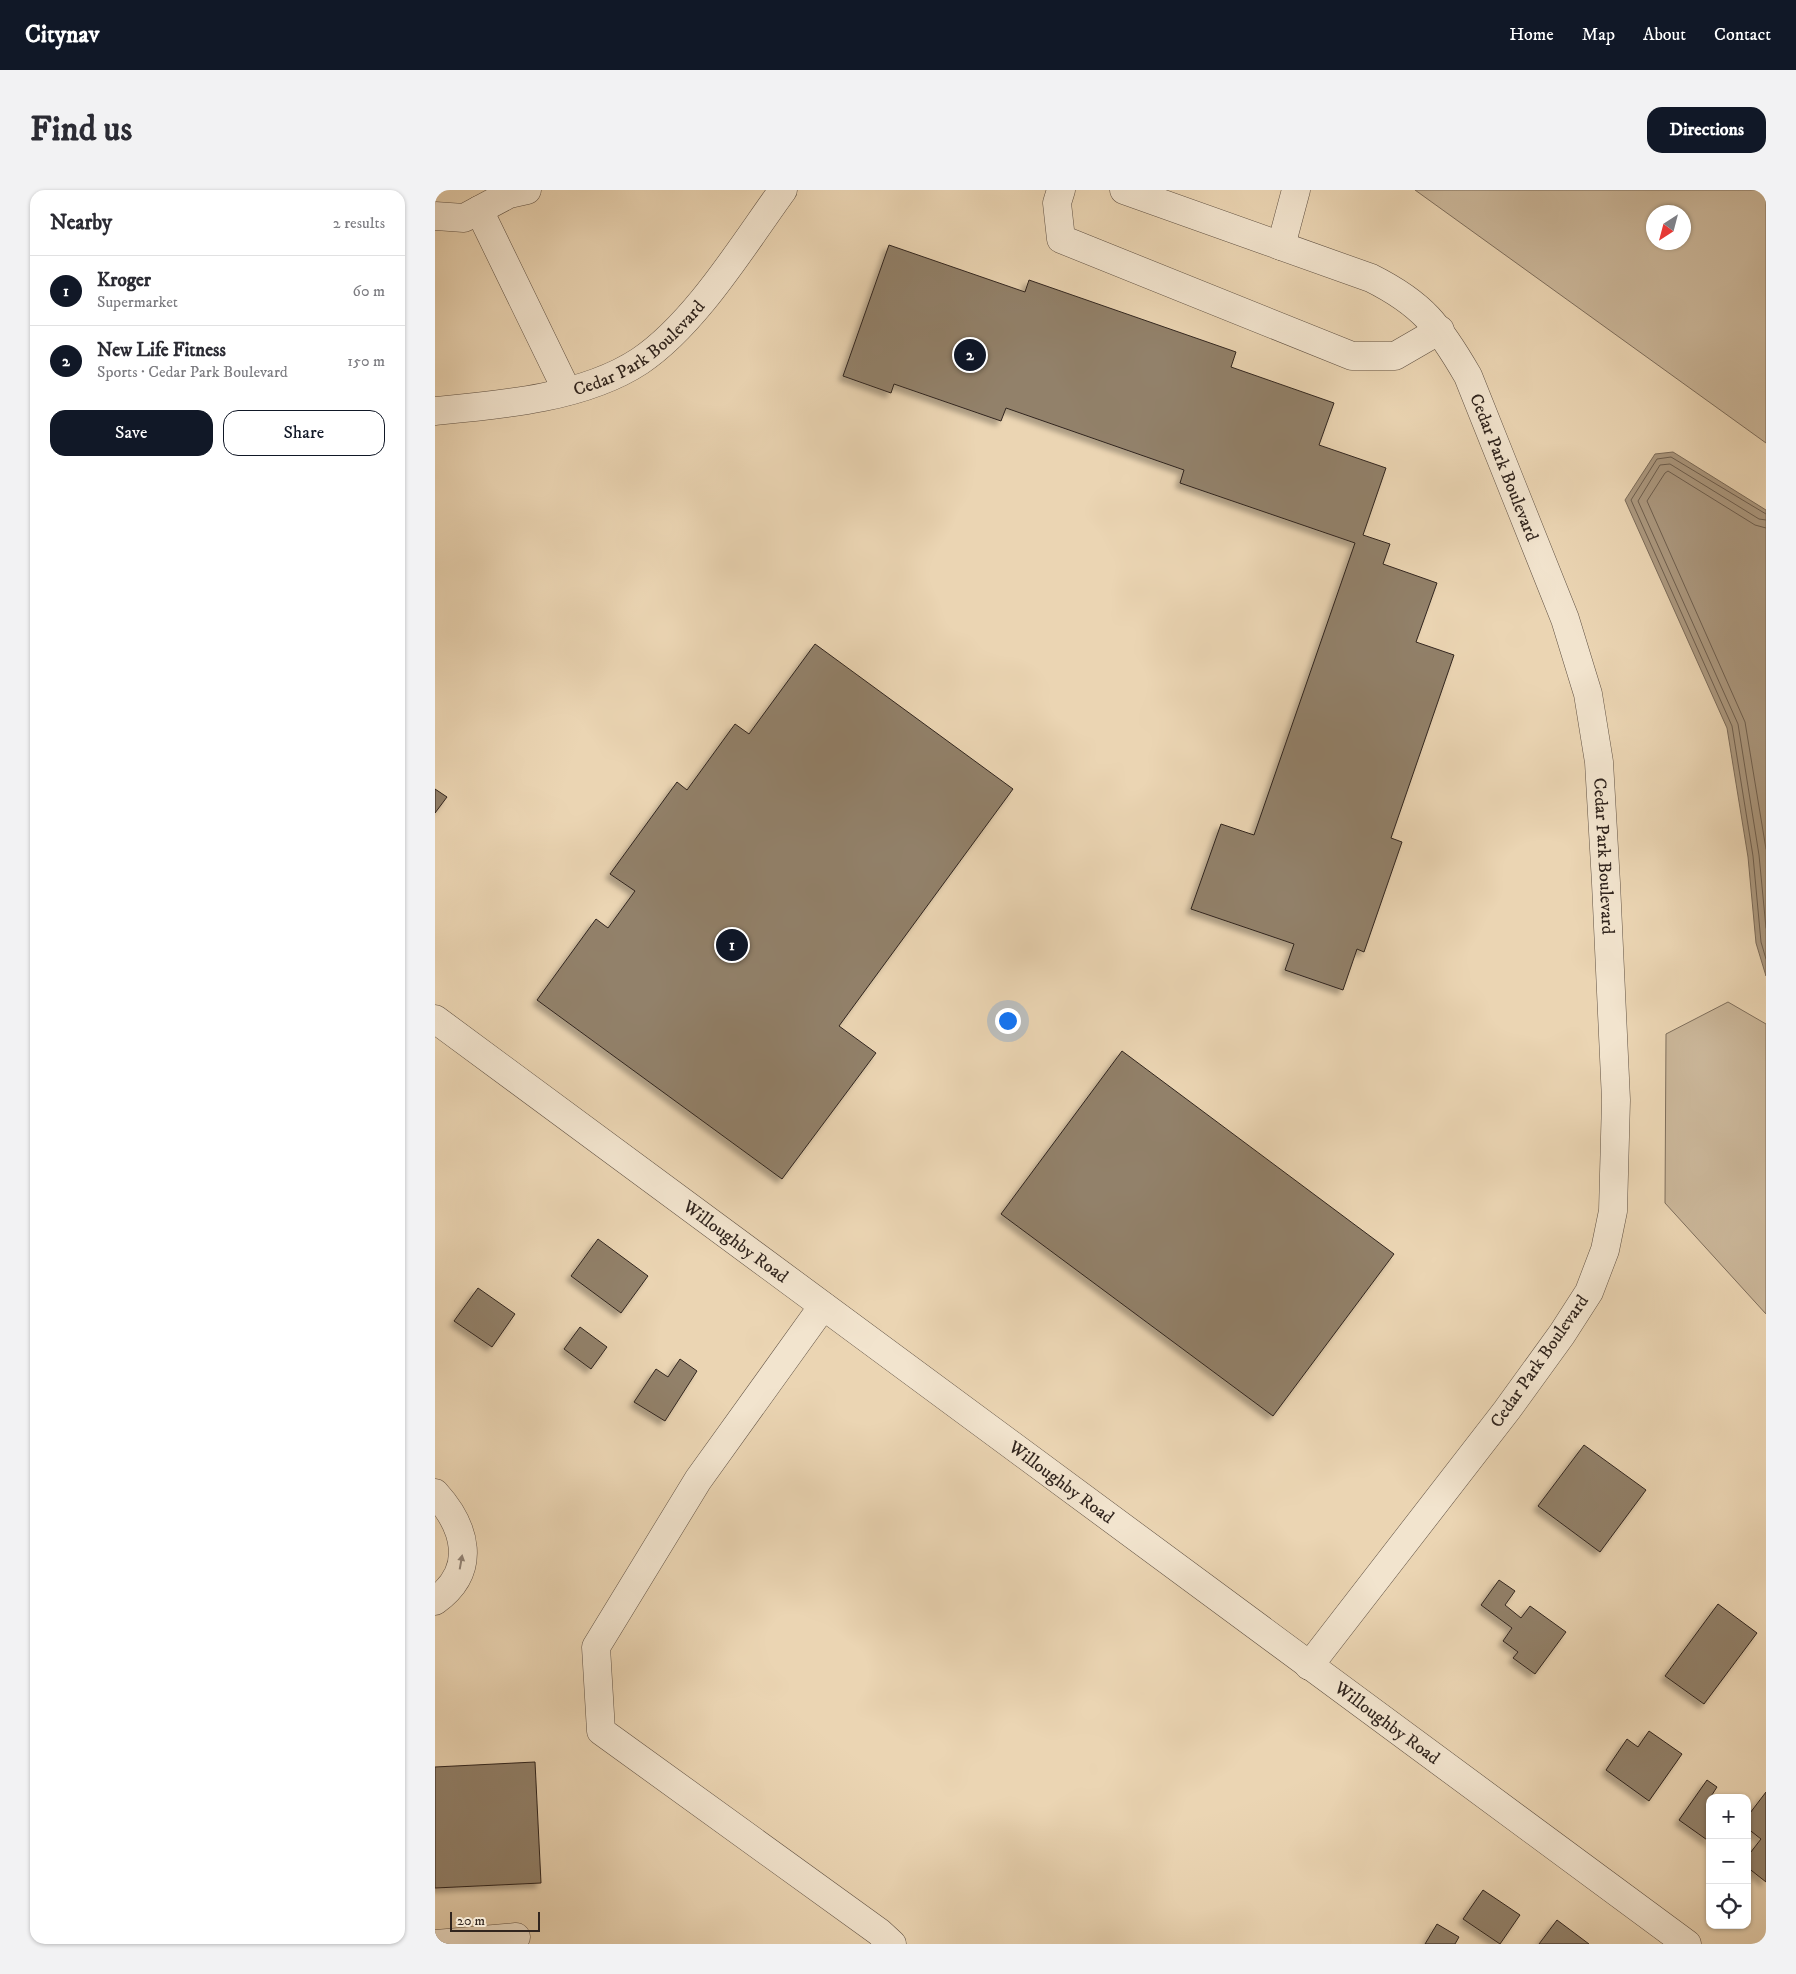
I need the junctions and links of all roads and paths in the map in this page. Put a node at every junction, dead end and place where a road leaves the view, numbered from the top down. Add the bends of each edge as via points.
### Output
1 (527, 190) edge
2 (783, 190) edge
3 (1061, 190) edge
4 (1123, 190) edge
5 (1296, 190) edge
6 (479, 210) junction
7 (435, 216) edge
8 (1281, 246) junction
9 (1439, 330) junction
10 (567, 391) junction
11 (435, 411) edge
12 (440, 1030) edge
13 (823, 1306) junction
14 (435, 1493) edge
15 (435, 1601) edge
16 (1309, 1666) junction
17 (516, 1937) dead end
18 (435, 1944) edge
19 (892, 1944) edge
20 (1687, 1944) edge

1 - 6 street via 509,194
2 - 10 street, Cedar Park Boulevard via 701,302 673,332 640,361
3 - 9 street via 1057,204 1061,239 1352,356 1395,356
4 - 8 street, Cedar Park Boulevard
5 - 8 street
6 - 7 street via 464,218
6 - 10 street
8 - 9 street, Cedar Park Boulevard via 1371,278 1400,292
9 - 16 street, Cedar Park Boulevard via 1472,385 1565,620 1589,694 1599,762 1607,892 1615,1100 1613,1211 1605,1250 1589,1292 1561,1334 1507,1410
10 - 11 street, Cedar Park Boulevard
12 - 13 street, Willoughby Road
13 - 16 street, Willoughby Road
13 - 19 street via 698,1480 596,1647 601,1732
15 -> 14 street via 450,1590 462,1567 464,1542 446,1505
16 - 20 street, Willoughby Road
17 - 18 street

